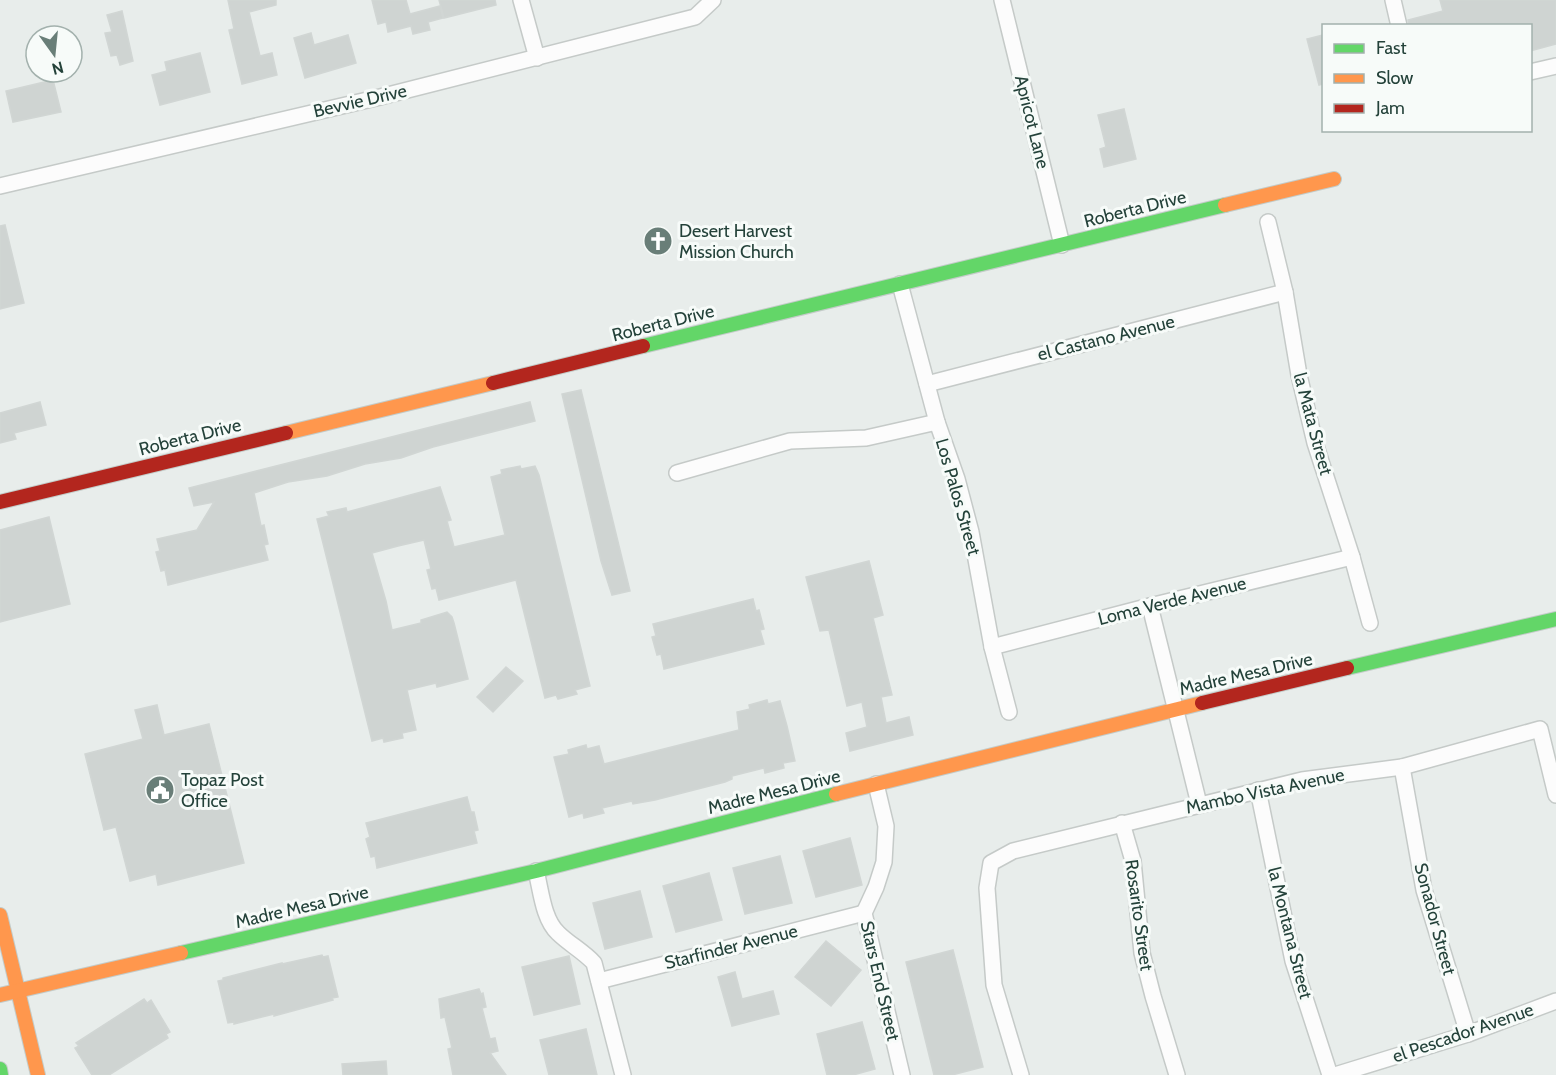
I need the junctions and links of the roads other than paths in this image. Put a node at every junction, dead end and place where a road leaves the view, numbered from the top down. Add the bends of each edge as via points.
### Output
1 (521, 0) edge
2 (713, 0) edge
3 (1002, 0) edge
4 (1393, 0) edge
5 (1399, 24) edge
6 (537, 58) junction
7 (1556, 66) edge
8 (1532, 72) edge
9 (1334, 179) dead end
10 (0, 186) edge
11 (1268, 222) dead end
12 (1062, 245) junction
13 (900, 284) junction
14 (1286, 292) junction
15 (927, 384) junction
16 (937, 422) junction
17 (677, 473) dead end
18 (0, 502) edge
19 (1352, 557) junction
20 (1150, 606) junction
21 (1556, 619) edge
22 (1370, 623) dead end
23 (992, 647) junction
24 (1175, 709) junction
25 (1009, 712) dead end
26 (1402, 767) junction
27 (876, 784) junction
28 (1258, 789) junction
29 (1556, 795) edge
30 (1199, 804) junction
31 (1122, 823) junction
32 (536, 871) junction
33 (864, 913) junction
34 (0, 915) edge
35 (599, 981) junction
36 (18, 992) junction
37 (0, 996) edge
38 (1556, 1002) edge
39 (1468, 1034) junction
40 (0, 1069) edge
41 (2, 1075) edge
42 (38, 1075) edge
43 (623, 1075) edge
44 (902, 1075) edge
45 (1021, 1075) edge
46 (1177, 1075) edge
47 (1330, 1075) edge
48 (1335, 1075) edge

1 - 6 street
2 - 6 street, Bevvie Drive via 695,16
3 - 12 street, Apricot Lane
4 - 5 street
6 - 10 street, Bevvie Drive
7 - 8 street
9 - 12 street, Roberta Drive
11 - 14 street, la Mata Street
12 - 13 street, Roberta Drive
13 - 15 street, Los Palos Street
13 - 18 street, Roberta Drive
14 - 15 street, el Castano Avenue
14 - 19 street, la Mata Street via 1315,443
15 - 16 street, Los Palos Street
16 - 17 street via 866,438 790,441
16 - 23 street, Los Palos Street via 971,532
19 - 20 street, Loma Verde Avenue
19 - 22 street, la Mata Street
20 - 23 street, Loma Verde Avenue
20 - 24 street
21 - 24 street, Madre Mesa Drive
23 - 25 street, Los Palos Street
24 - 27 street, Madre Mesa Drive
24 - 30 street
26 - 28 street, Mambo Vista Avenue
26 - 29 street, Mambo Vista Avenue via 1540,729
26 - 39 street, Sonador Street via 1424,890
27 - 32 street, Madre Mesa Drive
27 - 33 street, Stars End Street via 886,826 884,862
28 - 30 street, Mambo Vista Avenue
28 - 47 street, la Montana Street via 1293,961
30 - 31 street, Mambo Vista Avenue
31 - 45 street, Mambo Vista Avenue via 1013,851 991,862 987,888 994,985
31 - 46 street, Rosarito Street via 1132,861 1142,953
32 - 35 street via 550,923 594,963
32 - 36 street, Madre Mesa Drive
33 - 35 street, Starfinder Avenue
33 - 44 street, Stars End Street
34 - 36 street
35 - 43 street
36 - 37 street, Madre Mesa Drive
36 - 42 street
38 - 39 street, el Pescador Avenue
39 - 48 street, el Pescador Avenue
40 - 41 street

